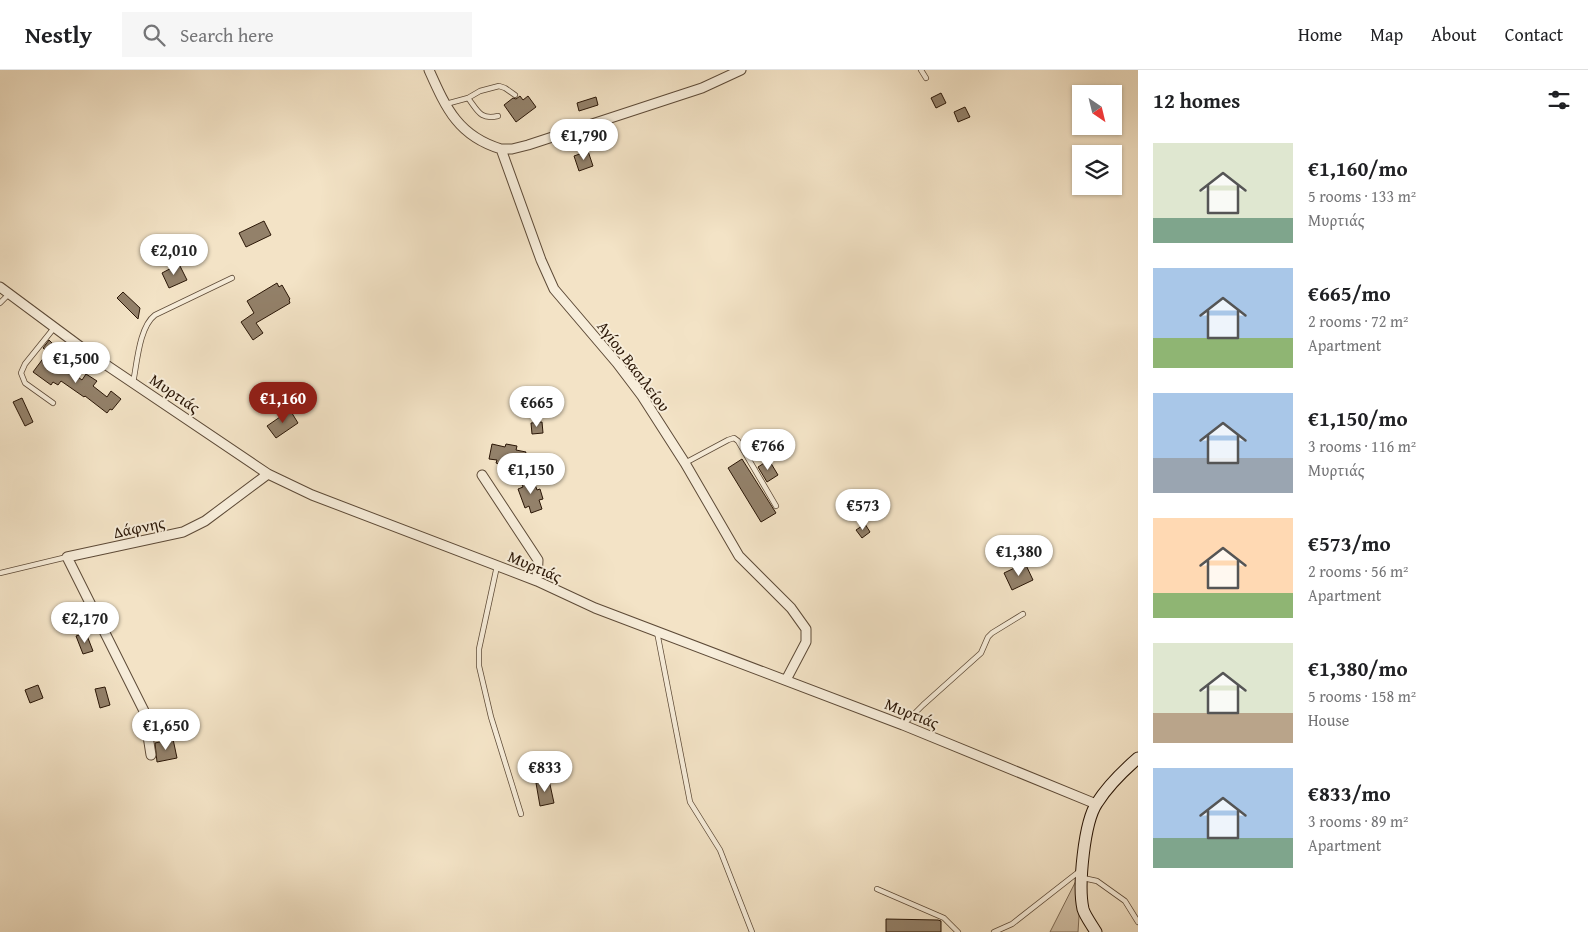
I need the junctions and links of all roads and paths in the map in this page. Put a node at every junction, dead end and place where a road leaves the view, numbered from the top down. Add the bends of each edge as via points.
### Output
1 (429, 70) edge
2 (741, 70) edge
3 (922, 70) edge
4 (926, 78) dead end
5 (514, 95) dead end
6 (468, 98) junction
7 (445, 104) junction
8 (498, 116) dead end
9 (501, 149) junction
10 (232, 278) dead end
11 (0, 287) edge
12 (9, 294) junction
13 (0, 303) edge
14 (54, 328) junction
15 (134, 383) junction
16 (53, 403) dead end
17 (685, 462) junction
18 (268, 474) junction
19 (482, 475) dead end
20 (776, 506) dead end
21 (67, 558) junction
22 (497, 566) junction
23 (0, 573) edge
24 (537, 581) junction
25 (1023, 614) dead end
26 (657, 632) junction
27 (786, 680) junction
28 (903, 725) junction
29 (151, 755) dead end
30 (1138, 758) edge
31 (1096, 804) junction
32 (521, 814) dead end
33 (1082, 873) junction
34 (877, 890) dead end
35 (1138, 922) edge
36 (752, 932) edge
37 (958, 932) edge
38 (994, 932) edge
39 (1096, 932) edge

1 - 7 street
2 - 9 street via 657,104 538,142
3 - 4 lane
5 - 6 lane via 499,86
6 - 7 lane
6 - 8 lane via 481,115 488,118
7 - 9 street via 466,132
9 - 17 street, Αγίου Βασιλείου via 554,288 642,396
10 - 15 lane via 149,319
11 - 12 street, Μυρτιάς
12 - 13 lane
12 - 14 street, Μυρτιάς
14 - 15 street, Μυρτιάς
14 - 16 lane via 24,364 21,373 25,382
15 - 18 street, Μυρτιάς
17 - 20 lane via 734,438
17 - 27 street, Αγίου Βασιλείου via 739,556 791,608 806,628 806,642
18 - 21 street, Δάφνης via 205,521 183,532
18 - 22 street, Μυρτιάς via 312,495
19 - 24 street via 538,560
21 - 23 lane, Δάφνης
21 - 29 street via 144,711
22 - 24 street, Μυρτιάς
22 - 32 lane via 478,666
24 - 26 street, Μυρτιάς
25 - 28 lane via 992,633 981,653
26 - 27 street, Μυρτιάς
26 - 36 lane via 690,802 720,850
27 - 28 street, Μυρτιάς
28 - 31 street, Μυρτιάς
30 - 31 main road
31 - 33 main road via 1090,819
33 - 35 lane via 1125,902
33 - 38 lane via 1012,924
33 - 39 main road via 1083,909
34 - 37 lane via 944,918

